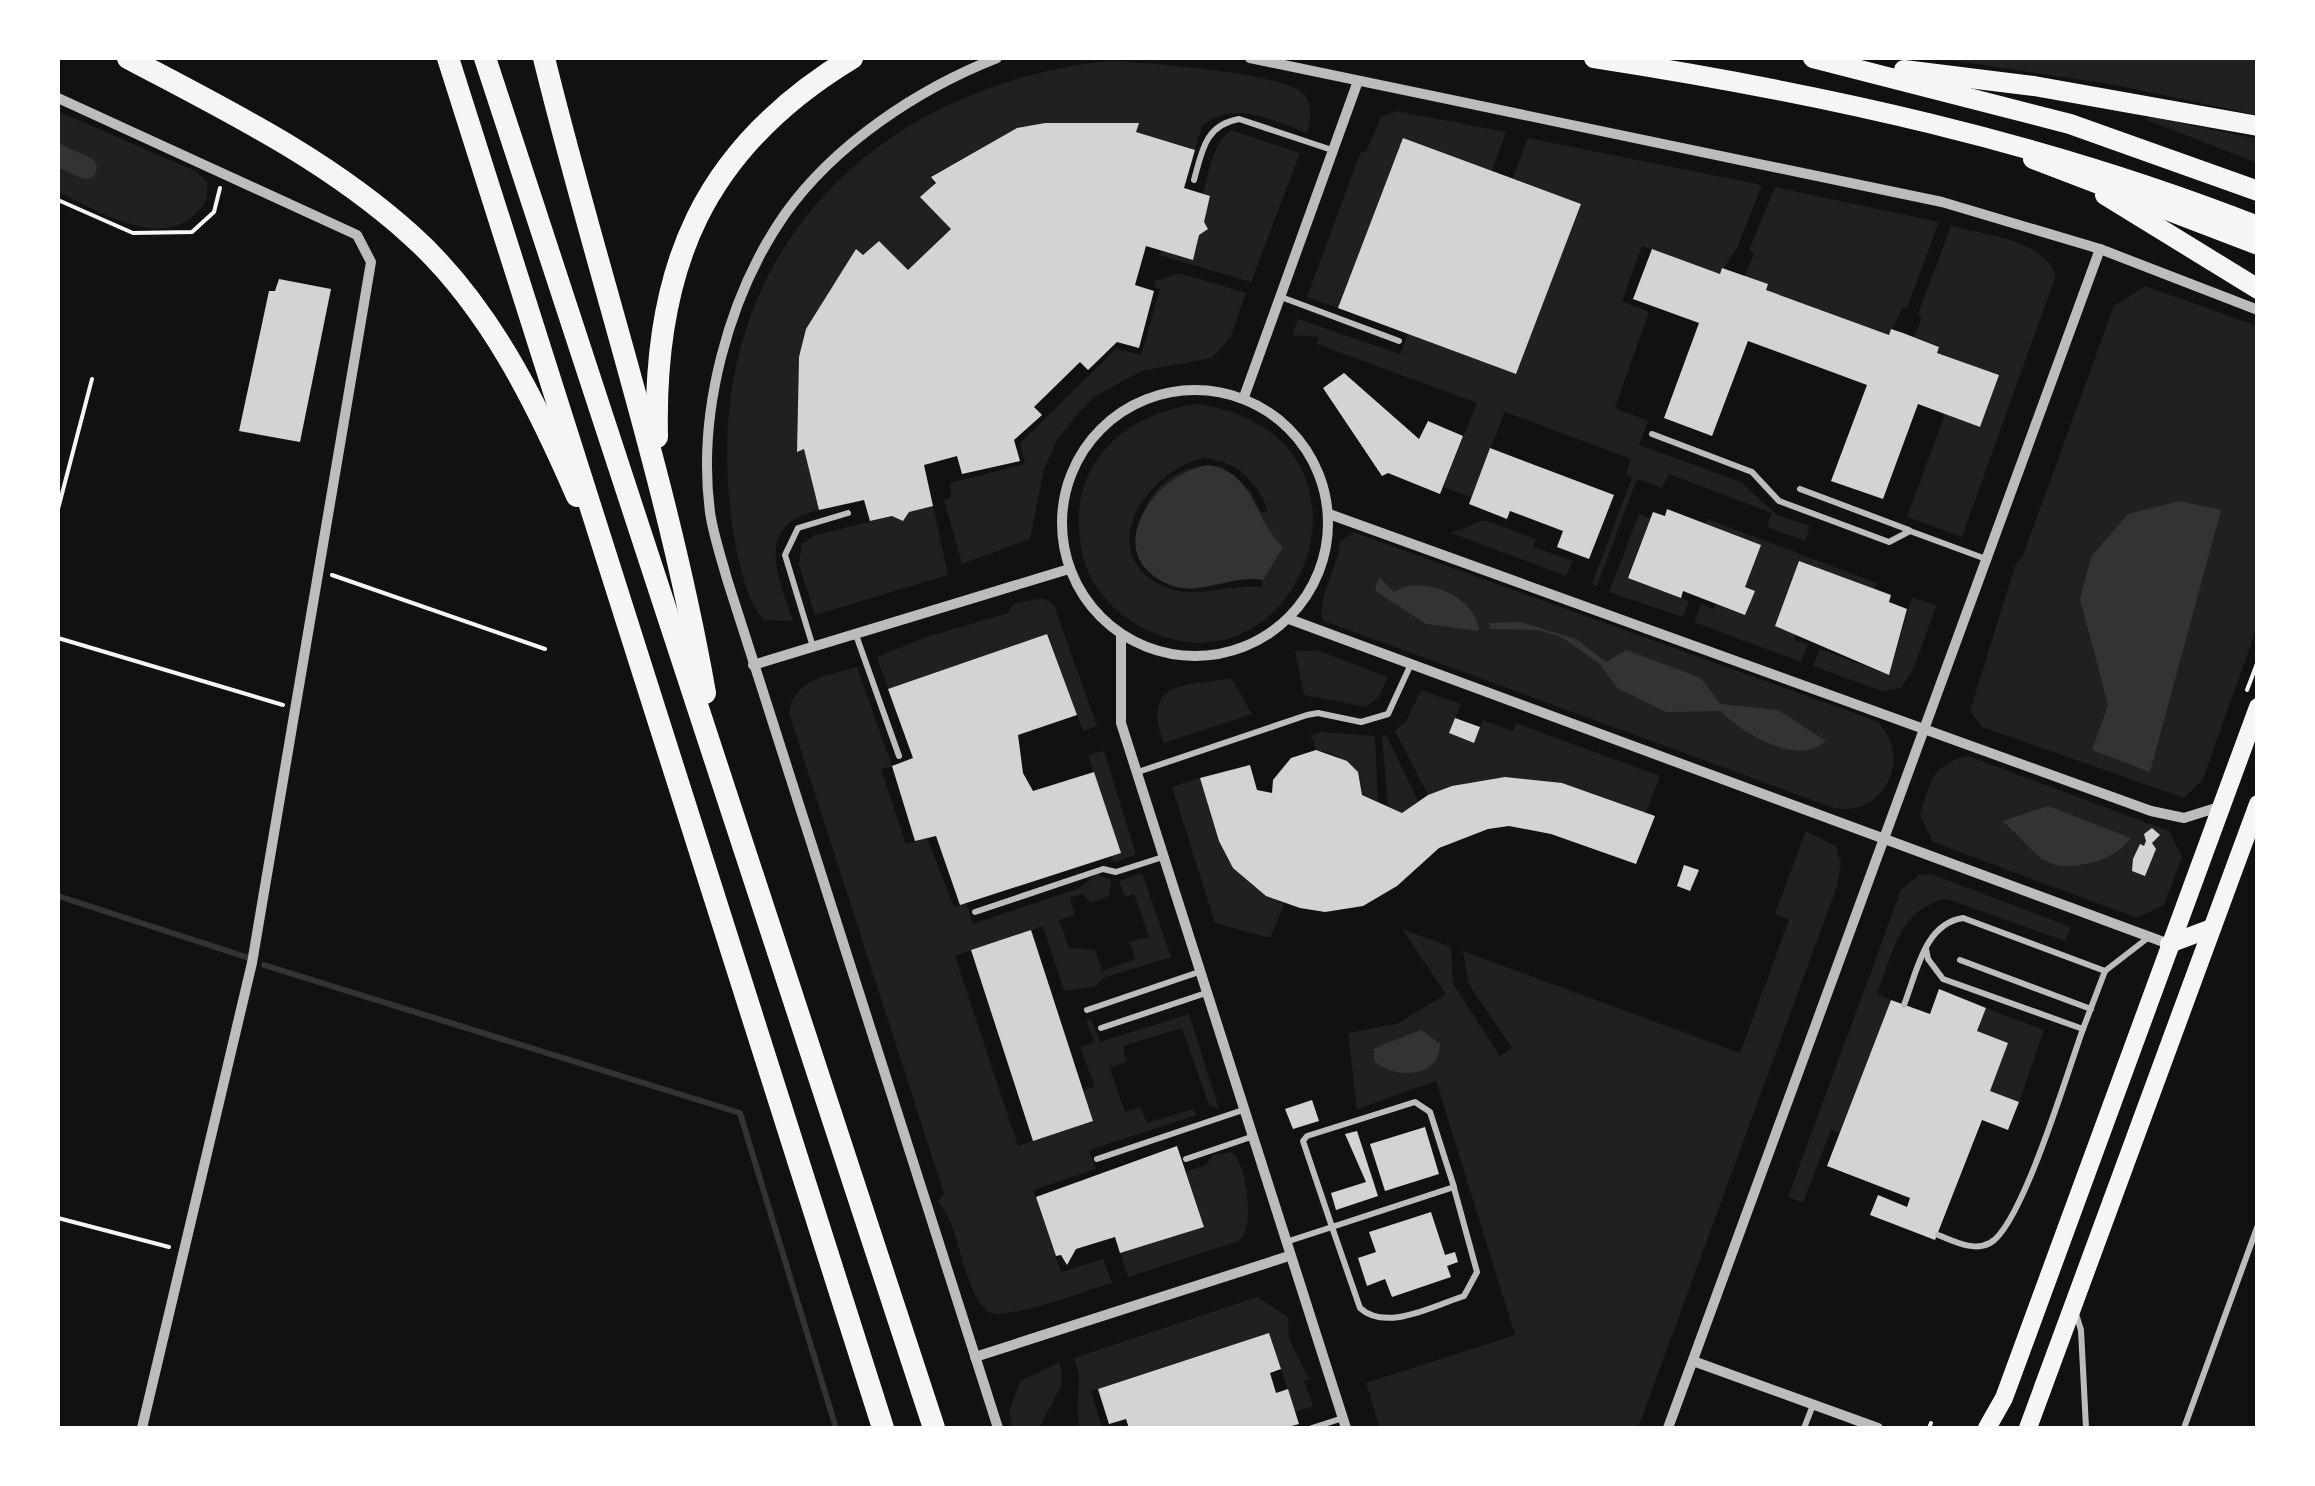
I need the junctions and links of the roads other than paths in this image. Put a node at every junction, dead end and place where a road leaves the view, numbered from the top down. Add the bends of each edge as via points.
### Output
1 (128, 58) edge
2 (448, 58) edge
3 (484, 58) edge
4 (544, 58) edge
5 (852, 58) edge
6 (997, 58) edge
7 (1250, 58) edge
8 (1594, 58) edge
9 (1813, 58) edge
10 (1860, 67) junction
11 (1358, 81) junction
12 (58, 98) edge
13 (2258, 126) edge
14 (1966, 133) junction
15 (1333, 150) junction
16 (2207, 171) junction
17 (2073, 176) junction
18 (2258, 176) edge
19 (1194, 180) dead end
20 (2258, 192) edge
21 (2258, 226) edge
22 (2258, 244) edge
23 (2100, 250) junction
24 (2258, 289) edge
25 (1280, 297) junction
26 (2258, 310) edge
27 (1400, 342) dead end
28 (1244, 398) junction
29 (1652, 434) dead end
30 (658, 466) junction
31 (1800, 489) dead end
32 (848, 513) dead end
33 (1330, 514) junction
34 (1910, 531) junction
35 (1986, 559) junction
36 (606, 562) junction
37 (1069, 569) junction
38 (1289, 619) junction
39 (856, 634) junction
40 (1121, 637) junction
41 (813, 646) junction
42 (752, 664) junction
43 (1411, 664) junction
44 (2258, 707) edge
45 (1925, 730) junction
46 (899, 756) dead end
47 (1137, 772) junction
48 (722, 790) junction
49 (2258, 804) edge
50 (2221, 806) junction
51 (1885, 839) junction
52 (1163, 857) junction
53 (975, 912) dead end
54 (2212, 928) junction
55 (2150, 936) junction
56 (2166, 942) junction
57 (1926, 948) junction
58 (1960, 960) dead end
59 (2106, 971) junction
60 (1200, 972) junction
61 (1206, 994) junction
62 (1904, 1004) dead end
63 (2091, 1009) junction
64 (1086, 1010) dead end
65 (1100, 1028) dead end
66 (2084, 1029) junction
67 (1243, 1110) junction
68 (1251, 1136) junction
69 (1097, 1158) dead end
70 (1186, 1159) dead end
71 (1454, 1187) junction
72 (1332, 1226) junction
73 (2258, 1226) edge
74 (1938, 1235) dead end
75 (1285, 1242) junction
76 (1289, 1256) junction
77 (2074, 1305) junction
78 (975, 1357) junction
79 (1693, 1361) junction
80 (1813, 1405) junction
81 (1344, 1423) edge
82 (882, 1424) edge
83 (142, 1428) edge
84 (934, 1428) edge
85 (998, 1428) edge
86 (1312, 1428) edge
87 (1668, 1428) edge
88 (1804, 1428) edge
89 (1878, 1428) edge
90 (1988, 1428) edge
91 (2028, 1428) edge
92 (2086, 1428) edge
93 (2184, 1428) edge

1 - 36 highway via 305,154 413,236 518,370
2 - 36 highway via 588,485
3 - 48 highway
4 - 30 highway
5 - 30 highway via 809,84 755,133 713,188 682,249 661,317
6 - 42 street via 956,74 856,139 786,214 735,311 712,405 710,512
7 - 11 street
8 - 14 highway via 1762,84
9 - 10 highway
10 - 13 highway via 1936,71
10 - 16 highway via 2070,124
11 - 15 street
11 - 23 street via 1942,202
12 - 83 street via 357,235 371,262 252,963
14 - 17 highway
14 - 21 highway via 2114,172
15 - 19 lane via 1239,119 1224,122 1205,141
15 - 25 street
16 - 18 highway
16 - 20 highway
17 - 22 highway
17 - 24 highway
23 - 26 street
23 - 35 street
25 - 27 lane
25 - 28 street
28 - 33 street via 1277,416 1304,443 1322,477
28 - 37 street via 1206,389 1168,392 1132,405 1101,428 1078,458 1064,494 1061,532
29 - 34 lane via 1752,472 1779,501 1889,542
30 - 48 highway
31 - 34 lane
32 - 41 lane via 798,528 785,554
33 - 38 street via 1326,552 1312,588
33 - 45 street
34 - 35 lane
35 - 45 street
36 - 82 highway
37 - 39 street
37 - 40 street via 1082,595
38 - 40 street via 1260,640 1208,656 1155,651
38 - 43 street
39 - 41 street
39 - 46 lane
40 - 47 street via 1121,723
41 - 42 street
42 - 78 street
43 - 47 lane via 1396,702 1376,720 1307,715
43 - 51 street
44 - 50 main road
45 - 50 street via 2167,816 2184,818
45 - 51 street
47 - 52 street
48 - 84 highway
49 - 54 main road
50 - 56 main road
51 - 55 street
51 - 79 street
52 - 53 lane via 1116,872 1103,869
52 - 60 street
54 - 56 main road
54 - 77 main road
55 - 56 street
55 - 59 lane
56 - 90 main road
57 - 59 lane via 1940,926 1964,918
57 - 62 lane
57 - 66 lane via 1943,979
58 - 63 lane
59 - 63 lane
60 - 61 street
60 - 64 lane
61 - 65 lane
61 - 67 street
63 - 66 lane
66 - 74 lane via 2012,1221 1987,1245 1970,1247
67 - 68 street
67 - 69 lane
68 - 70 lane
68 - 75 street
71 - 72 lane
71 - 72 lane via 1424,1104 1307,1136 1303,1141
71 - 72 lane via 1477,1272 1464,1296 1384,1321 1369,1317
72 - 75 lane
73 - 93 lane
75 - 76 street
76 - 78 street
76 - 81 street
77 - 91 main road
77 - 92 lane
78 - 85 street
79 - 80 street
79 - 87 street
80 - 88 lane
80 - 89 street
81 - 86 lane

